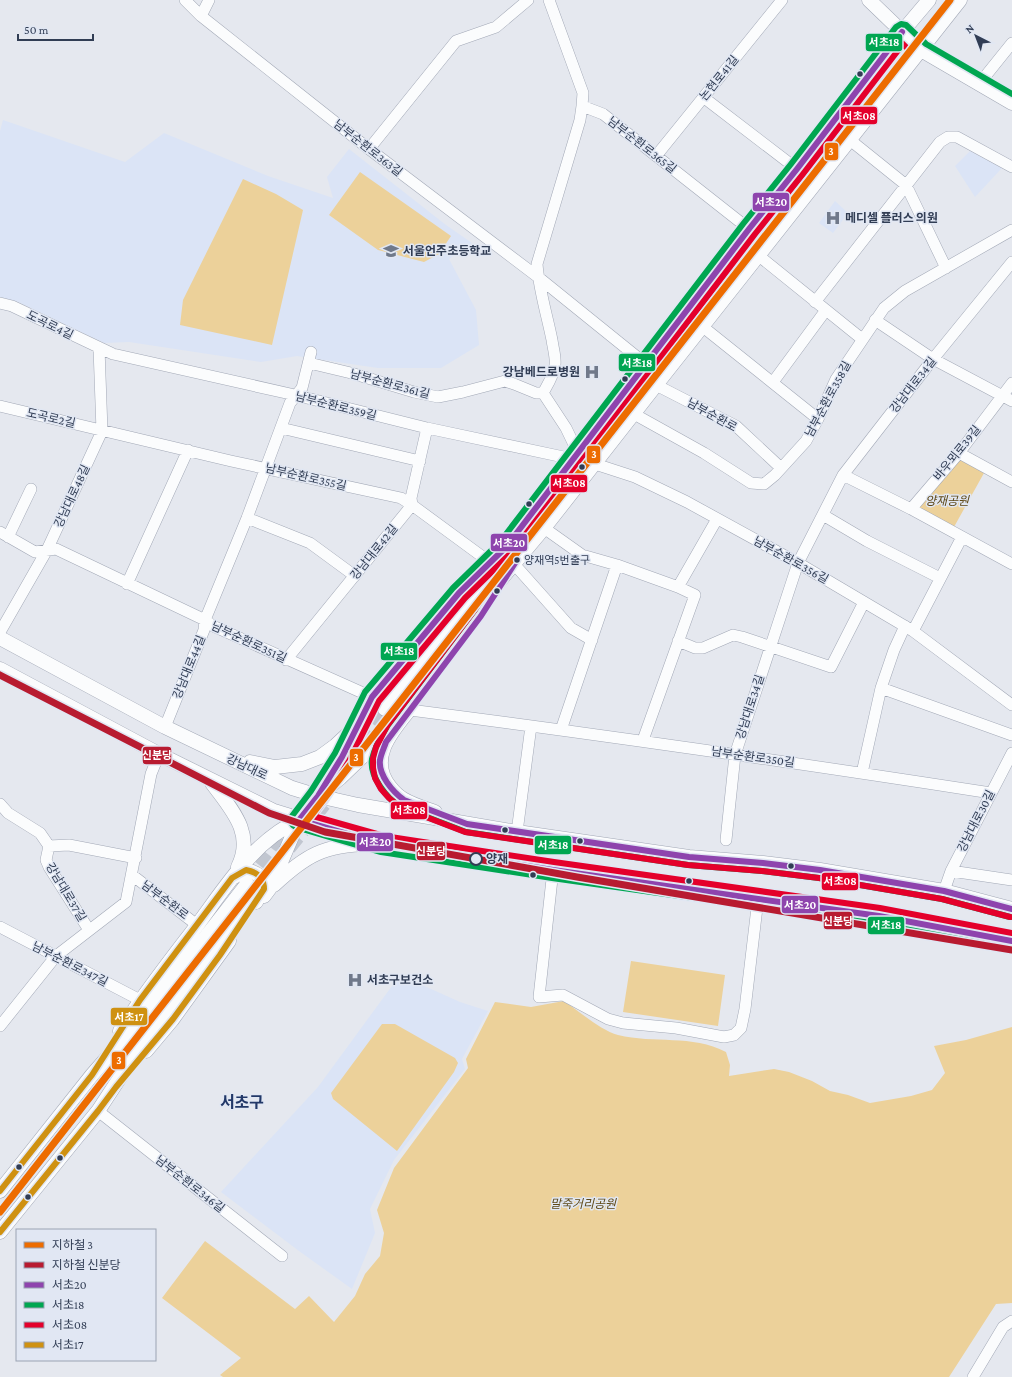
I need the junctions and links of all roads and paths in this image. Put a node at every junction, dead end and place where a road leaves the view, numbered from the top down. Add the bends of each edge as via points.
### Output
1 (185, 0) edge
2 (209, 0) edge
3 (528, 0) edge
4 (549, 0) edge
5 (782, 0) edge
6 (869, 0) edge
7 (929, 0) edge
8 (960, 0) edge
9 (201, 16) junction
10 (902, 32) junction
11 (1012, 43) edge
12 (921, 50) junction
13 (979, 84) junction
14 (703, 97) junction
15 (1012, 103) edge
16 (582, 106) junction
17 (850, 140) junction
18 (369, 149) junction
19 (656, 156) junction
20 (1012, 166) edge
21 (797, 169) junction
22 (906, 185) junction
23 (749, 229) junction
24 (1012, 230) edge
25 (759, 256) junction
26 (1012, 262) edge
27 (946, 268) junction
28 (538, 277) junction
29 (814, 302) junction
30 (0, 303) edge
31 (826, 310) junction
32 (875, 320) junction
33 (703, 327) junction
34 (862, 339) junction
35 (99, 348) junction
36 (310, 358) joint
37 (933, 359) junction
38 (646, 365) junction
39 (773, 382) junction
40 (1012, 383) edge
41 (656, 385) junction
42 (543, 393) junction
43 (295, 396) junction
44 (1002, 396) junction
45 (1012, 401) edge
46 (0, 406) edge
47 (634, 414) junction
48 (818, 419) junction
49 (281, 428) junction
50 (427, 428) junction
51 (102, 430) junction
52 (188, 450) junction
53 (959, 453) junction
54 (576, 456) junction
55 (420, 461) junction
56 (594, 464) junction
57 (266, 468) junction
58 (781, 468) junction
59 (843, 475) junction
60 (1012, 482) edge
61 (31, 489) dead end
62 (412, 505) junction
63 (911, 509) junction
64 (823, 515) junction
65 (247, 518) junction
66 (717, 519) junction
67 (544, 528) junction
68 (4, 534) edge
69 (962, 537) junction
70 (506, 548) junction
71 (47, 550) junction
72 (491, 562) junction
73 (798, 563) junction
74 (514, 564) junction
75 (1012, 564) edge
76 (617, 565) junction
77 (355, 576) junction
78 (940, 578) junction
79 (127, 584) junction
80 (678, 587) junction
81 (864, 602) junction
82 (205, 620) junction
83 (909, 628) junction
84 (0, 632) edge
85 (0, 638) edge
86 (592, 640) junction
87 (678, 641) junction
88 (770, 647) junction
89 (286, 660) junction
90 (1, 671) edge
91 (881, 688) junction
92 (372, 697) junction
93 (1012, 705) edge
94 (399, 712) junction
95 (531, 726) junction
96 (164, 727) junction
97 (561, 730) junction
98 (1012, 735) edge
99 (643, 740) junction
100 (1012, 753) edge
101 (159, 754) junction
102 (735, 755) junction
103 (223, 756) junction
104 (862, 773) junction
105 (210, 780) junction
106 (991, 792) junction
107 (318, 796) junction
108 (0, 804) edge
109 (299, 820) junction
110 (467, 824) junction
111 (517, 832) junction
112 (726, 840) dead end
113 (382, 844) junction
114 (49, 846) junction
115 (136, 858) junction
116 (553, 870) junction
117 (951, 871) junction
118 (132, 875) junction
119 (232, 878) junction
120 (1012, 880) edge
121 (270, 888) junction
122 (944, 891) junction
123 (758, 899) junction
124 (1012, 909) edge
125 (197, 925) junction
126 (0, 928) edge
127 (89, 930) junction
128 (235, 933) junction
129 (1012, 941) edge
130 (56, 956) junction
131 (140, 1000) junction
132 (0, 1026) edge
133 (92, 1075) junction
134 (112, 1090) junction
135 (98, 1111) junction
136 (0, 1191) edge
137 (0, 1232) edge
138 (282, 1256) dead end
139 (1012, 1321) edge
140 (973, 1377) edge

1 - 9 street, 남부순환로363길
2 - 9 street
3 - 18 street via 496,27 456,41
4 - 16 street via 583,93
5 - 14 street, 논현로41길
6 - 10 main road
7 - 10 main road
8 - 12 main road
9 - 18 street, 남부순환로363길
10 - 12 main road
10 - 21 main road
11 - 13 street
12 - 13 main road
12 - 17 main road
13 - 15 main road
14 - 19 street, 논현로41길
14 - 21 street
16 - 19 street, 남부순환로365길 via 603,114
16 - 28 street via 537,264
17 - 22 street
17 - 25 main road
18 - 28 street, 남부순환로363길
19 - 23 street, 남부순환로365길
20 - 22 street via 956,137 948,137 940,142
21 - 23 main road
22 - 27 street
22 - 29 street
23 - 38 main road
24 - 27 street, 남부순환로358길
25 - 29 street
25 - 33 main road
26 - 37 street, 강남대로34길
27 - 32 street, 남부순환로358길 via 905,291 884,308
28 - 38 street, 남부순환로363길
28 - 42 street via 555,358 551,378
29 - 31 street
30 - 35 street, 도곡로4길 via 12,306
31 - 34 street
31 - 39 street
32 - 34 street, 남부순환로358길
32 - 37 street
33 - 39 street
33 - 41 main road
34 - 48 street, 남부순환로358길 via 836,379
35 - 43 street, 남부순환로359길 via 113,354
35 - 51 street, 강남대로48길
36 - 42 street, 남부순환로361길 via 351,373 438,397 504,381 536,393
36 - 43 street, 강남대로44길 via 302,388
37 - 44 street
37 - 59 street, 강남대로34길
38 - 54 main road
39 - 48 street
40 - 44 street, 바우뫼로39길
41 - 47 main road
41 - 58 street, 남부순환로 via 736,426
42 - 54 street via 566,428
43 - 49 street, 강남대로44길
43 - 50 street, 남부순환로359길
44 - 45 street
44 - 53 street, 바우뫼로39길
46 - 51 street, 도곡로2길
47 - 56 main road
47 - 58 street, 남부순환로358길 via 751,483 764,484
48 - 58 street, 남부순환로358길 via 806,441
49 - 55 street
49 - 57 street, 강남대로44길
50 - 54 street, 남부순환로359길
50 - 55 street
51 - 52 street, 남부순환로355길
51 - 71 street, 강남대로48길
52 - 57 street, 남부순환로355길
52 - 79 street
53 - 60 street
53 - 63 street, 바우뫼로39길
54 - 70 main road
55 - 62 street via 411,498
56 - 66 street, 남부순환로356길 via 635,477
56 - 67 main road
57 - 62 street, 남부순환로355길 via 401,498
57 - 65 street, 강남대로44길
59 - 63 street
59 - 64 street, 강남대로34길
61 - 68 street, 남부순환로351길
62 - 72 street, 남부순환로355길
62 - 77 street, 강남대로42길
63 - 69 street
64 - 73 street, 강남대로34길
64 - 78 street via 867,541
65 - 77 street via 310,542
65 - 82 street, 강남대로44길
66 - 73 street, 남부순환로356길
66 - 80 street
67 - 74 main road
67 - 76 street via 582,555
68 - 71 street, 남부순환로351길 via 35,552
69 - 75 street
69 - 78 street
70 - 72 main road
70 - 94 main road via 463,608
71 - 79 street, 남부순환로351길 via 56,549
71 - 84 street, 강남대로48길
72 - 92 main road via 460,592
73 - 81 street, 남부순환로356길
73 - 88 street, 강남대로34길
74 - 86 street via 571,628
74 - 94 main road via 481,616
76 - 80 street
76 - 86 street
77 - 89 street, 강남대로42길
78 - 83 street
79 - 82 street, 남부순환로351길
80 - 87 street via 694,595
81 - 83 street, 남부순환로356길
81 - 88 street via 831,667
82 - 89 street, 남부순환로351길
82 - 96 street, 강남대로44길 via 204,630
83 - 91 street via 894,650
83 - 93 street, 남부순환로356길
85 - 96 main road, 강남대로
86 - 97 street
87 - 88 street via 695,648 703,648 733,635
87 - 99 street
88 - 102 street, 강남대로34길
89 - 92 street, 남부순환로351길
90 - 101 main road
91 - 98 street
91 - 104 street
92 - 94 main road via 377,699 377,710 384,719 400,718
92 - 103 main road via 350,732 313,761 275,767
92 - 107 main road via 356,733
94 - 95 street, 남부순환로350길
94 - 107 main road via 340,778
94 - 110 main road via 382,754 380,769 383,776 392,790 404,800
95 - 97 street, 남부순환로350길
95 - 111 street
96 - 103 main road, 강남대로
97 - 99 street, 남부순환로350길
99 - 102 street, 남부순환로350길
100 - 106 street, 강남대로30길
101 - 105 main road
101 - 115 street, 강남대로37길 via 151,774
102 - 104 street, 남부순환로350길
102 - 112 street, 강남대로34길
103 - 107 main road, 강남대로 via 292,788
104 - 106 street, 남부순환로350길
105 - 109 main road via 274,811
105 - 119 main road via 233,811 244,836 242,856
106 - 117 street, 강남대로30길
107 - 109 main road
107 - 110 main road, 강남대로
108 - 114 street via 8,813 40,833
109 - 113 main road
109 - 119 main road via 282,828 264,843
109 - 121 main road
110 - 111 main road, 강남대로
111 - 122 main road, 강남대로 via 689,857 763,863
113 - 116 main road
113 - 121 main road via 335,846 321,851 296,866
114 - 115 street, 강남대로37길 via 69,845
114 - 127 street, 강남대로37길 via 46,860 49,868
115 - 118 street, 강남대로37길
116 - 123 main road
116 - 123 street via 539,997 563,995 608,1019 623,1023 676,1028 724,1037 734,1035 741,1028 745,1009
117 - 120 street
117 - 122 street, 강남대로30길
118 - 125 street, 남부순환로
118 - 127 street, 강남대로37길 via 126,902
119 - 125 main road
119 - 128 main road via 246,870 252,871 258,874 264,884 264,889
121 - 128 main road
122 - 124 main road, 강남대로
123 - 129 main road via 879,916
125 - 131 main road
126 - 130 street, 남부순환로347길
127 - 130 street, 강남대로37길
128 - 134 main road via 172,1020
130 - 131 street, 남부순환로347길
130 - 132 street, 강남대로37길
131 - 133 main road
133 - 134 main road via 251,888 161,1015
133 - 136 main road
134 - 135 main road
135 - 137 main road
135 - 138 street, 남부순환로346길
139 - 140 street via 1003,1327

